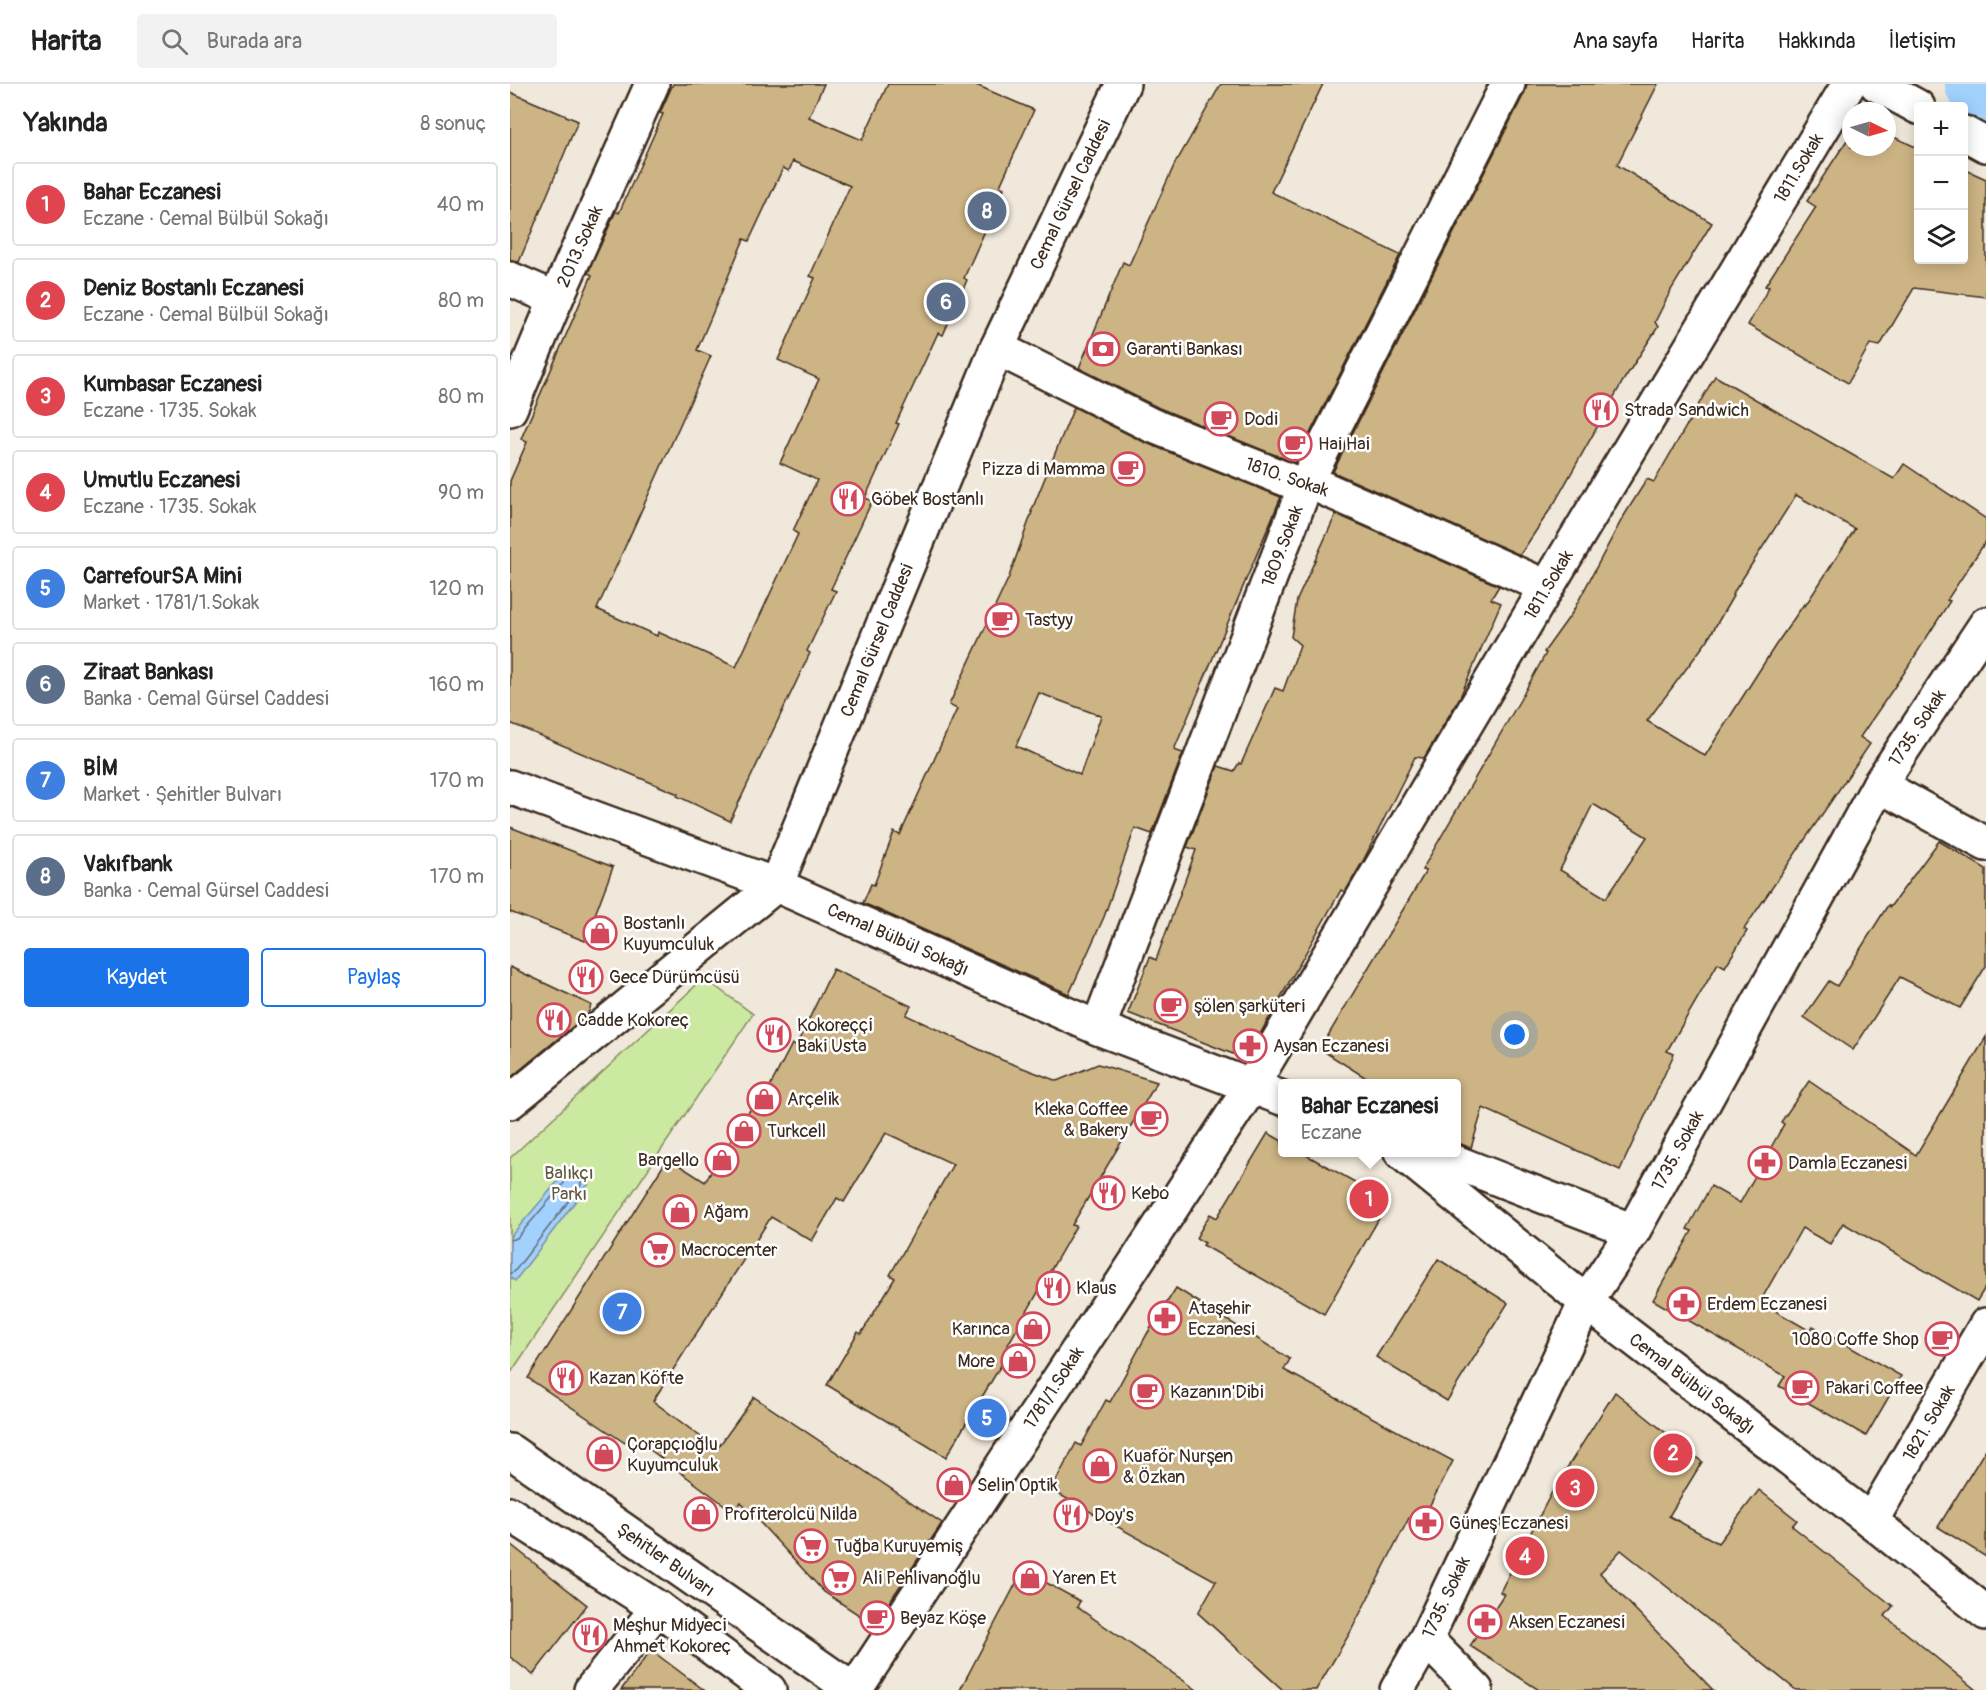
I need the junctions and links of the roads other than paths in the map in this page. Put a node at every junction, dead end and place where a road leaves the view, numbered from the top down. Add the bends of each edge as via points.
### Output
1 (652, 84) edge
2 (1123, 84) edge
3 (1508, 84) edge
4 (1849, 84) edge
5 (1876, 84) edge
6 (1914, 106) edge
7 (1968, 135) edge
8 (1986, 145) edge
9 (510, 279) edge
10 (556, 299) junction
11 (997, 348) junction
12 (510, 410) edge
13 (1306, 481) junction
14 (1547, 587) junction
15 (1986, 624) edge
16 (1879, 785) junction
17 (510, 787) edge
18 (1986, 844) edge
19 (776, 885) junction
20 (1098, 1028) junction
21 (1251, 1087) junction
22 (1278, 1097) edge
23 (510, 1102) edge
24 (1407, 1157) edge
25 (1442, 1157) edge
26 (1633, 1231) junction
27 (1586, 1302) junction
28 (1986, 1325) edge
29 (510, 1451) edge
30 (510, 1514) edge
31 (1871, 1521) junction
32 (658, 1608) junction
33 (1986, 1613) edge
34 (1426, 1639) junction
35 (591, 1690) edge
36 (769, 1690) edge
37 (854, 1690) edge
38 (1397, 1690) edge
39 (1476, 1690) edge

1 - 10 street, 2013.Sokak
2 - 11 street, Cemal Gürsel Caddesi
3 - 13 street, 1809.Sokak
4 - 14 street, 1811.Sokak
5 - 6 street
7 - 8 street
9 - 10 street
10 - 12 street, 2013.Sokak
11 - 13 street, 1810. Sokak via 1151,425 1293,482
11 - 19 street, Cemal Gürsel Caddesi
13 - 14 street, 1810. Sokak
13 - 20 street, 1809.Sokak
14 - 21 street, 1811.Sokak
15 - 16 street, 1735. Sokak
16 - 18 street
16 - 26 street, 1735. Sokak
17 - 19 street, Cemal Bülbül Sokağı
19 - 20 street, Cemal Bülbül Sokağı
19 - 23 street, Cemal Gürsel Caddesi
20 - 21 street, Cemal Bülbül Sokağı
21 - 22 street, Cemal Bülbül Sokağı
21 - 37 street, 1781/1.Sokak
24 - 27 street, Cemal Bülbül Sokağı
25 - 26 street
26 - 27 street, 1735. Sokak
27 - 31 street, Cemal Bülbül Sokağı
27 - 34 street, 1735. Sokak
28 - 31 street, 1821. Sokak
29 - 37 street, Şehitler Bulvarı
30 - 32 street
31 - 33 street, Cemal Bülbül Sokağı
32 - 35 street
32 - 36 street
34 - 38 street, 1735. Sokak
34 - 39 street

